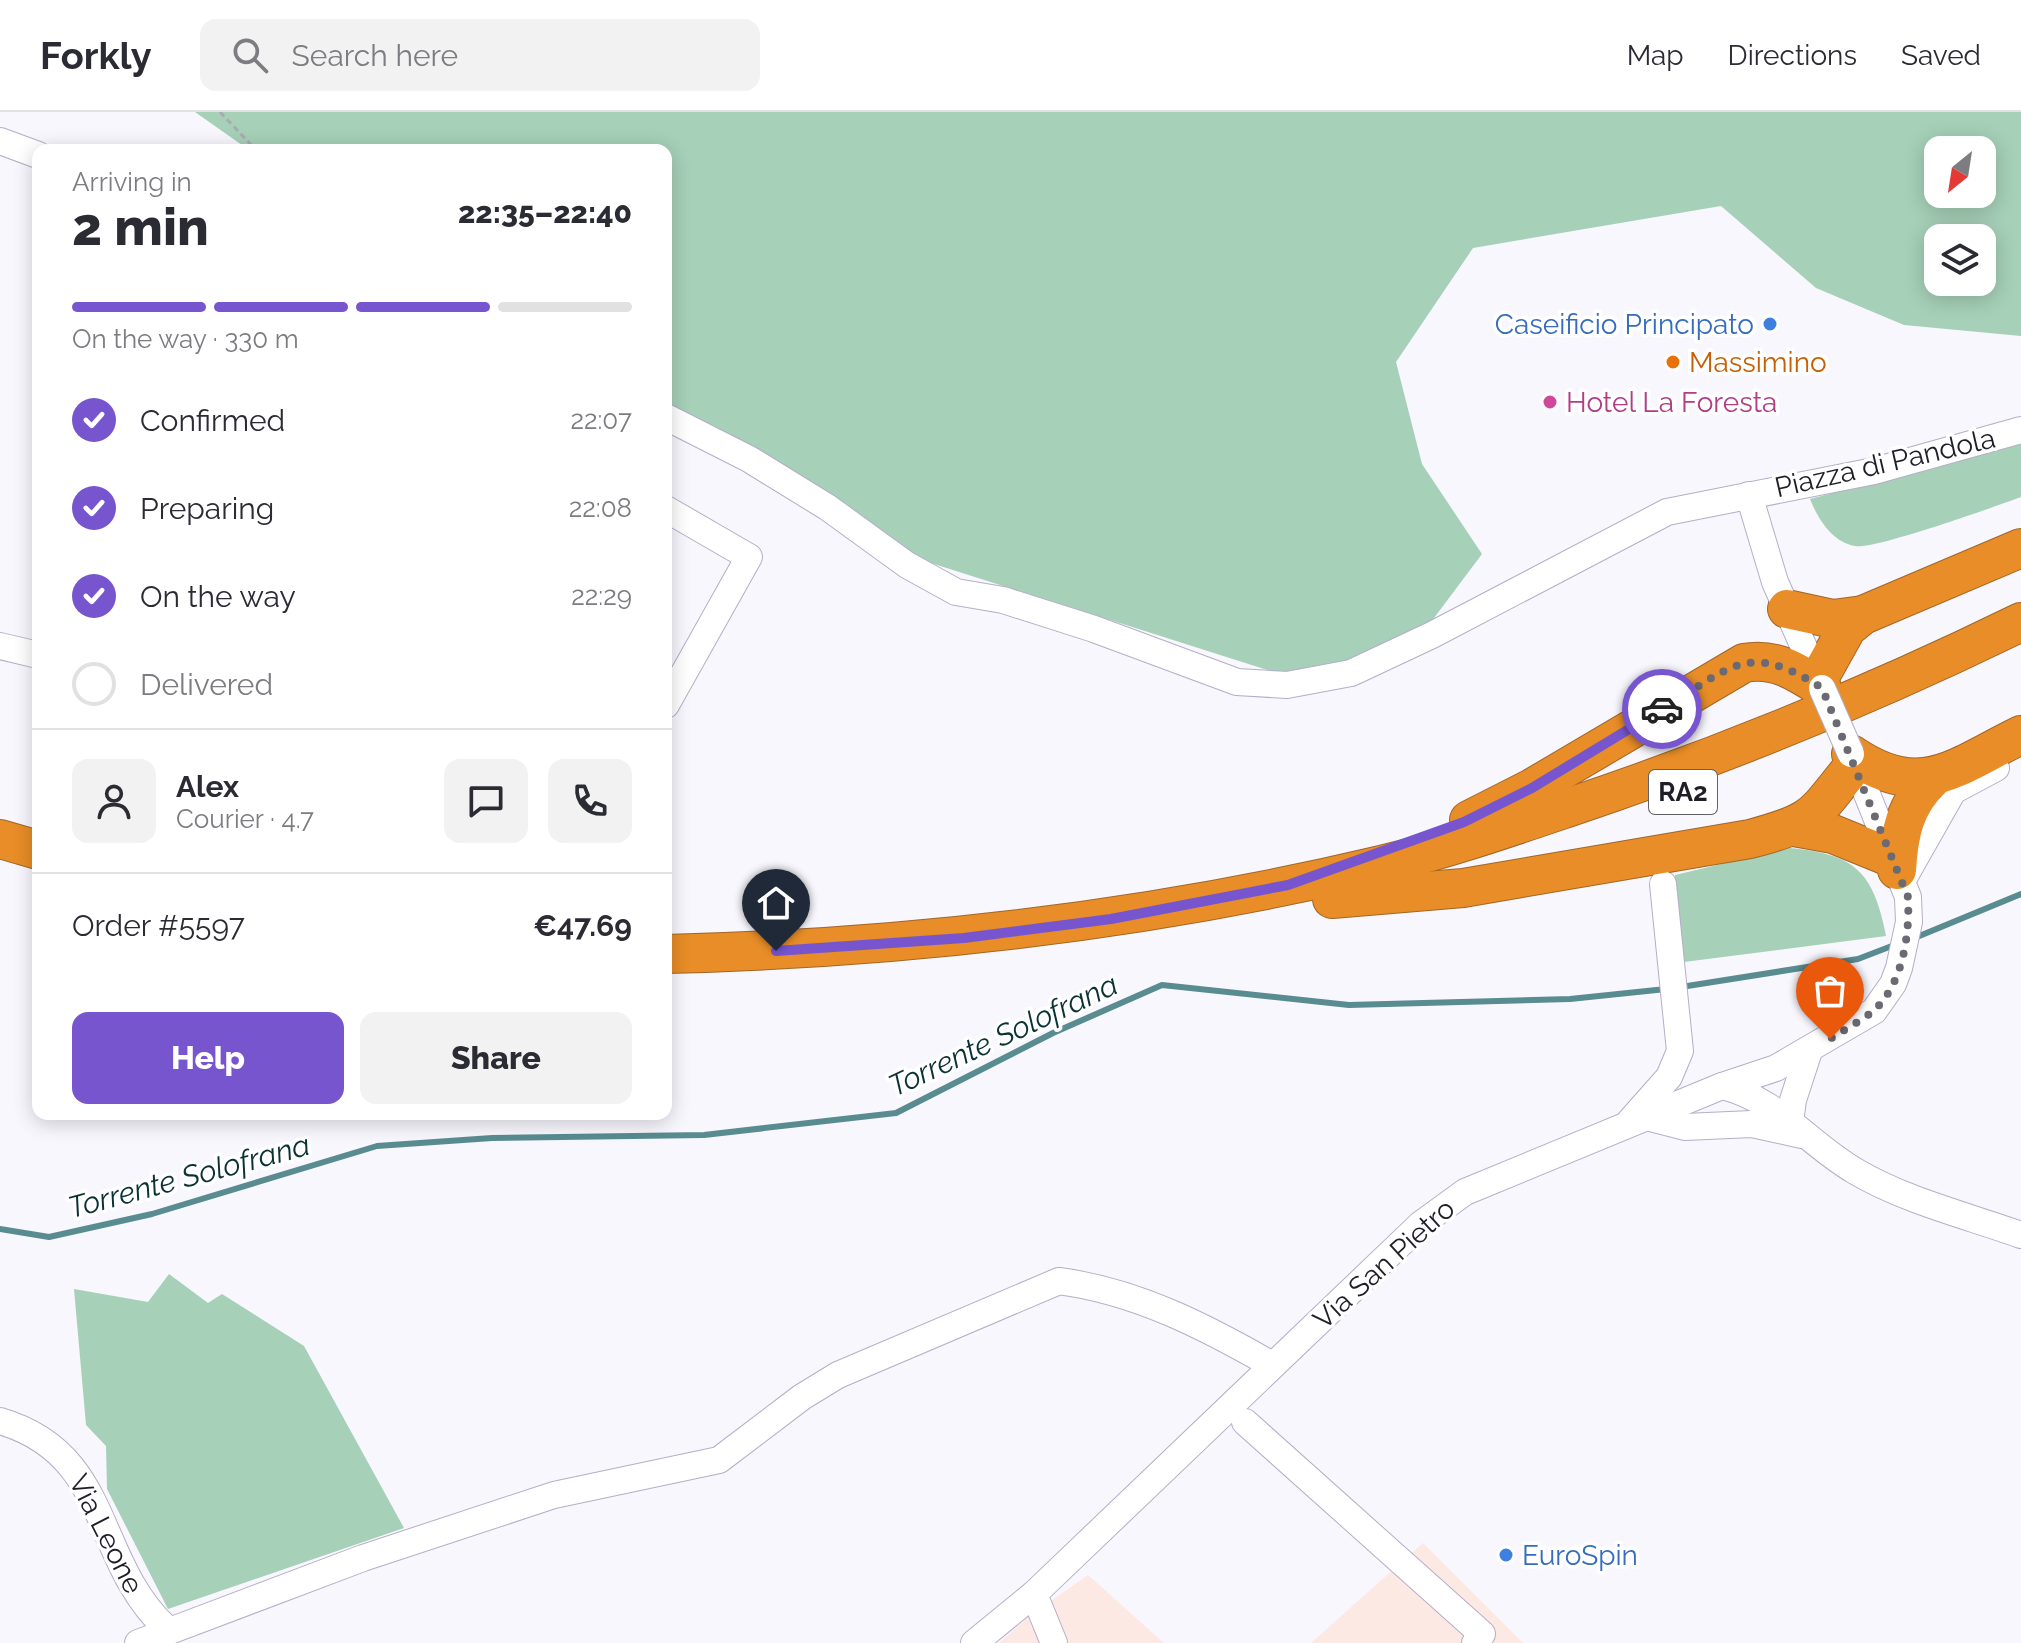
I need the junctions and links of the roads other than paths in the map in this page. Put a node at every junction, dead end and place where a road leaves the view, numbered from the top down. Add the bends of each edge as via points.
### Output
1 (0, 141) edge
2 (32, 153) edge
3 (672, 420) edge
4 (2021, 430) edge
5 (1749, 495) junction
6 (672, 512) edge
7 (2021, 548) edge
8 (1785, 603) junction
9 (1863, 615) junction
10 (2021, 622) edge
11 (0, 646) edge
12 (2021, 650) edge
13 (32, 654) edge
14 (1744, 663) junction
15 (1820, 684) junction
16 (672, 694) edge
17 (2021, 735) edge
18 (2021, 753) edge
19 (1853, 759) junction
20 (1932, 779) junction
21 (1794, 827) junction
22 (0, 839) edge
23 (32, 848) edge
24 (0, 863) edge
25 (1897, 870) junction
26 (32, 872) edge
27 (1663, 884) dead end
28 (1288, 885) junction
29 (1332, 899) junction
30 (672, 954) edge
31 (672, 977) edge
32 (1809, 1051) junction
33 (1722, 1086) junction
34 (1636, 1122) junction
35 (1752, 1124) junction
36 (1796, 1128) junction
37 (2021, 1235) edge
38 (1272, 1365) junction
39 (0, 1421) edge
40 (1245, 1422) dead end
41 (1034, 1594) junction
42 (167, 1629) junction
43 (138, 1643) edge
44 (974, 1643) edge
45 (1054, 1643) edge
46 (1475, 1643) edge

1 - 2 street
3 - 5 street, Piazza di Pandola via 749,459 956,592 1003,600 1094,629 1237,682 1287,685 1351,673 1667,512
4 - 5 street, Piazza di Pandola via 1874,471
5 - 8 street
6 - 16 street via 749,557
7 - 9 highway
8 - 9 highway via 1833,619
8 - 14 highway
8 - 15 street
9 - 15 highway via 1842,635
10 - 28 highway, RA2 via 1849,703 1666,774 1384,865
11 - 13 street
12 - 29 highway, RA2 via 1820,740 1630,811
14 - 15 highway via 1761,660
14 - 28 highway via 1532,788 1464,822
15 - 19 street, bridge
17 - 20 highway
18 - 25 street via 1953,791
19 - 20 highway via 1892,776
19 - 21 highway via 1826,804
19 - 25 street
20 - 25 highway via 1910,806 1899,835
21 - 25 highway via 1833,834
21 - 29 highway via 1687,851 1493,883
22 - 23 highway
24 - 26 highway
25 - 32 street, Via San Pietro via 1908,897 1909,922 1893,984 1874,1011
27 - 34 street via 1680,1051
28 - 30 highway, RA2 via 1111,919 964,938
29 - 31 highway, RA2 via 1134,938 996,958 791,974
32 - 33 street, Via San Pietro
32 - 36 street via 1795,1091
33 - 34 street, Via San Pietro
33 - 35 street via 1726,1108
33 - 36 street via 1777,1108
34 - 35 street via 1685,1127
34 - 38 street, Via San Pietro via 1465,1192 1421,1224
35 - 36 street
36 - 37 street via 1855,1171 1905,1196
38 - 41 street, Via San Pietro
38 - 42 street via 1207,1327 1094,1285 1059,1281 838,1375 719,1460 554,1495
39 - 42 street, Via Leone via 34,1434 78,1471 133,1589
40 - 46 street via 1482,1634
41 - 44 street, Via San Pietro
41 - 45 street
42 - 43 street

